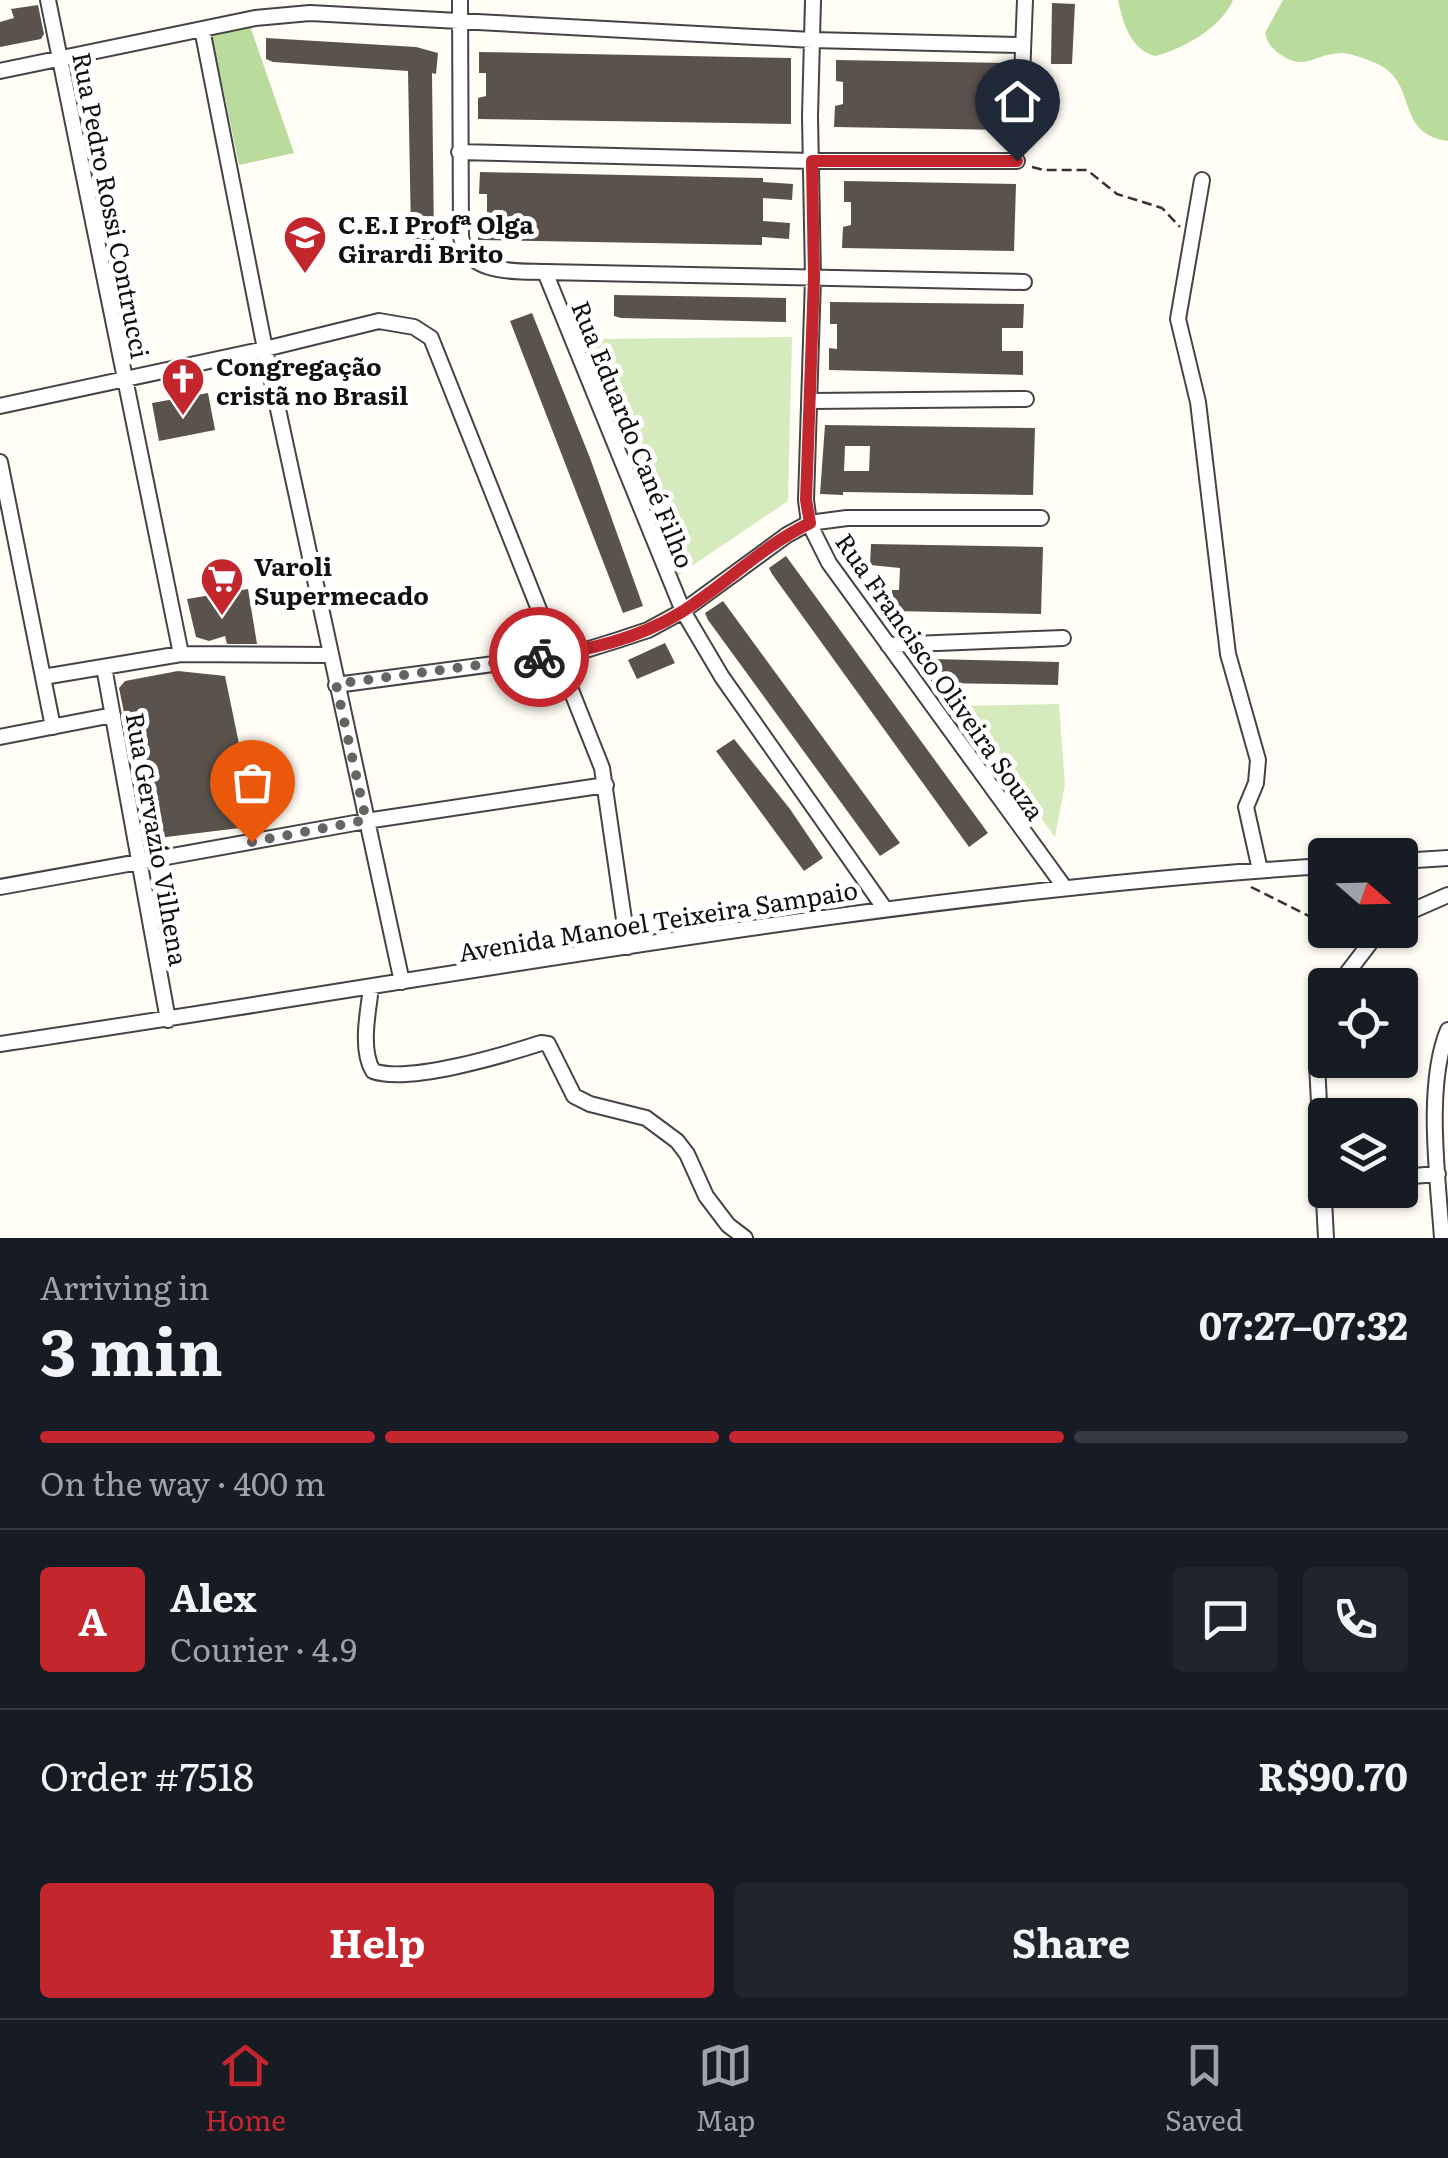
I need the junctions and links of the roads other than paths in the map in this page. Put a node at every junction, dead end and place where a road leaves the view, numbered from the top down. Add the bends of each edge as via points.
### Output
1 (48, 0) edge
2 (460, 0) edge
3 (813, 0) edge
4 (1024, 0) edge
5 (338, 7) edge
6 (460, 20) junction
7 (202, 29) junction
8 (812, 40) junction
9 (1023, 45) junction
10 (60, 59) junction
11 (0, 71) edge
12 (1022, 77) dead end
13 (460, 152) junction
14 (812, 161) junction
15 (1017, 161) road end
16 (1202, 180) dead end
17 (545, 272) junction
18 (814, 278) junction
19 (1024, 282) dead end
20 (264, 350) junction
21 (125, 380) junction
22 (1026, 400) dead end
23 (811, 401) junction
24 (0, 406) edge
25 (0, 462) edge
26 (1040, 518) dead end
27 (810, 523) junction
28 (682, 611) junction
29 (1063, 638) dead end
30 (888, 645) junction
31 (180, 654) junction
32 (330, 655) junction
33 (557, 655) junction
34 (104, 667) junction
35 (43, 677) junction
36 (336, 684) junction
37 (112, 715) junction
38 (53, 726) junction
39 (0, 736) edge
40 (606, 785) junction
41 (366, 820) junction
42 (1448, 858) edge
43 (1418, 860) edge
44 (140, 863) junction
45 (1308, 867) edge
46 (1260, 870) junction
47 (0, 887) edge
48 (1064, 888) junction
49 (1448, 895) edge
50 (1418, 908) edge
51 (885, 909) junction
52 (628, 948) junction
53 (402, 982) junction
54 (370, 988) junction
55 (168, 1020) junction
56 (1448, 1030) edge
57 (0, 1044) edge
58 (1444, 1059) edge
59 (1438, 1174) junction
60 (1418, 1176) edge
61 (1325, 1208) edge
62 (744, 1238) edge
63 (1326, 1238) edge
64 (1442, 1238) edge

1 - 10 street, Rua Pedro Rossi Contrucci
2 - 6 street
3 - 8 street, Rua Francisco Oliveira Souza
4 - 9 street
5 - 6 street
5 - 7 street
6 - 8 street
6 - 13 street
7 - 10 street
7 - 20 street
8 - 9 street
8 - 14 street, Rua Francisco Oliveira Souza
9 - 12 street
10 - 11 street
10 - 21 street, Rua Pedro Rossi Contrucci
13 - 14 street
13 - 17 street via 467,254 497,270
14 - 15 street
14 - 18 street, Rua Francisco Oliveira Souza
16 - 46 street via 1178,319 1198,402 1228,654 1258,760 1246,807
17 - 18 street
17 - 28 street, Rua Eduardo Cané Filho
18 - 19 street
18 - 23 street, Rua Francisco Oliveira Souza
20 - 21 street
20 - 32 street
20 - 33 street via 379,321 414,327 431,338
21 - 24 street
21 - 31 street, Rua Pedro Rossi Contrucci
22 - 23 street
23 - 27 street, Rua Francisco Oliveira Souza
25 - 35 street
26 - 27 street
27 - 28 street
27 - 30 street, Rua Francisco Oliveira Souza via 829,563
28 - 33 street via 648,630
28 - 51 street, Rua Eduardo Cané Filho
29 - 30 street
30 - 48 street, Rua Francisco Oliveira Souza
31 - 32 street
31 - 34 street
32 - 36 street
33 - 36 street
33 - 40 street
34 - 35 street
34 - 37 street, Rua Gervazio Vilhena
35 - 38 street
36 - 41 street
37 - 38 street
37 - 44 street, Rua Gervazio Vilhena
38 - 39 street
40 - 41 street
40 - 52 street
41 - 44 street
41 - 53 street
42 - 43 street
44 - 47 street
44 - 55 street, Rua Gervazio Vilhena
45 - 46 street, Avenida Manoel Teixeira Sampaio
46 - 48 street, Avenida Manoel Teixeira Sampaio
48 - 51 street, Avenida Manoel Teixeira Sampaio
49 - 50 street
51 - 52 street, Avenida Manoel Teixeira Sampaio
52 - 53 street, Avenida Manoel Teixeira Sampaio
53 - 54 street, Avenida Manoel Teixeira Sampaio
54 - 55 street, Avenida Manoel Teixeira Sampaio
54 - 62 street via 373,1071 405,1073 548,1044 574,1096 646,1118 676,1141 706,1196
55 - 57 street, Avenida Manoel Teixeira Sampaio
56 - 58 street
58 - 59 street
59 - 60 street
59 - 64 street
61 - 63 street

